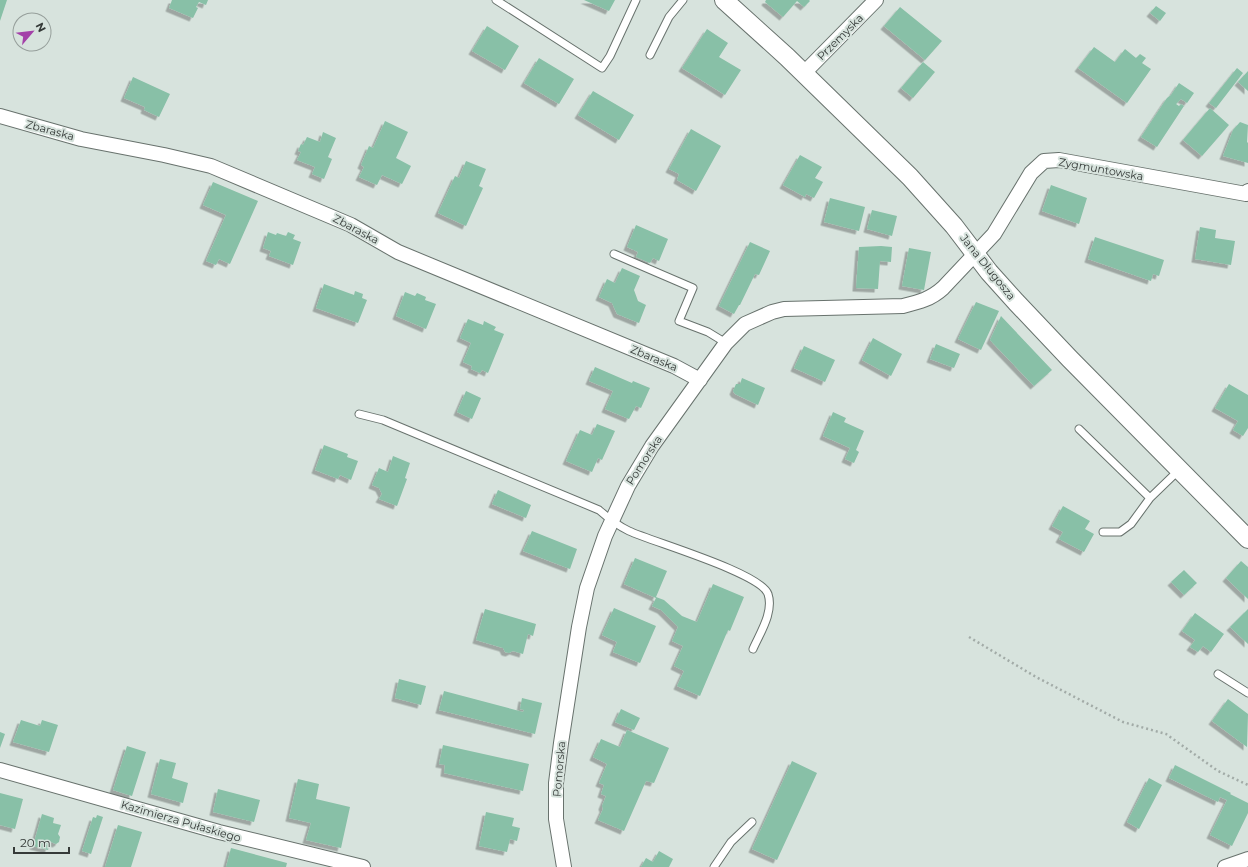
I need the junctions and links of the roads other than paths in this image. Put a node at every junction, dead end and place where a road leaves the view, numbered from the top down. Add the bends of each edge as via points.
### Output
1 (496, 0) edge
2 (636, 0) edge
3 (683, 0) edge
4 (724, 0) edge
5 (876, 0) edge
6 (650, 55) dead end
7 (804, 73) junction
8 (0, 116) edge
9 (1247, 193) edge
10 (614, 254) dead end
11 (976, 254) junction
12 (726, 343) junction
13 (700, 380) junction
14 (359, 414) dead end
15 (1079, 429) dead end
16 (1180, 469) junction
17 (1150, 498) junction
18 (612, 521) junction
19 (1103, 532) dead end
20 (1248, 539) edge
21 (753, 649) dead end
22 (1218, 674) dead end
23 (1248, 694) edge
24 (0, 770) edge
25 (752, 822) dead end
26 (1248, 859) edge
27 (363, 867) edge
28 (564, 867) edge
29 (714, 867) edge
30 (1225, 867) edge

1 - 2 lane via 602,68
3 - 6 lane via 669,17
4 - 7 street, Jana Długosza
5 - 7 street, Przemyska
7 - 11 street, Jana Długosza via 910,177
8 - 13 street, Zbaraska via 81,139 211,166 351,225 398,252 674,366
9 - 11 street, Zygmuntowska via 1059,160 1044,161 1031,173 994,234
10 - 12 lane via 693,288 679,321 708,332
11 - 12 street, Pomorska via 934,296 920,302 903,306 784,309 745,324
11 - 16 street, Jana Długosza via 1022,308
12 - 13 street, Pomorska
13 - 18 street, Pomorska via 652,446 628,486
14 - 18 lane via 383,420 599,510
15 - 17 lane
16 - 17 lane
16 - 20 street, Jana Długosza
17 - 19 lane via 1131,524 1120,532
18 - 21 lane via 628,531 706,559 760,584 768,594 770,611
18 - 28 street, Pomorska via 587,588 561,743 556,782 556,819
22 - 23 lane
24 - 27 street, Kazimierza Pułaskiego via 219,832
25 - 29 lane via 731,842
26 - 30 street

